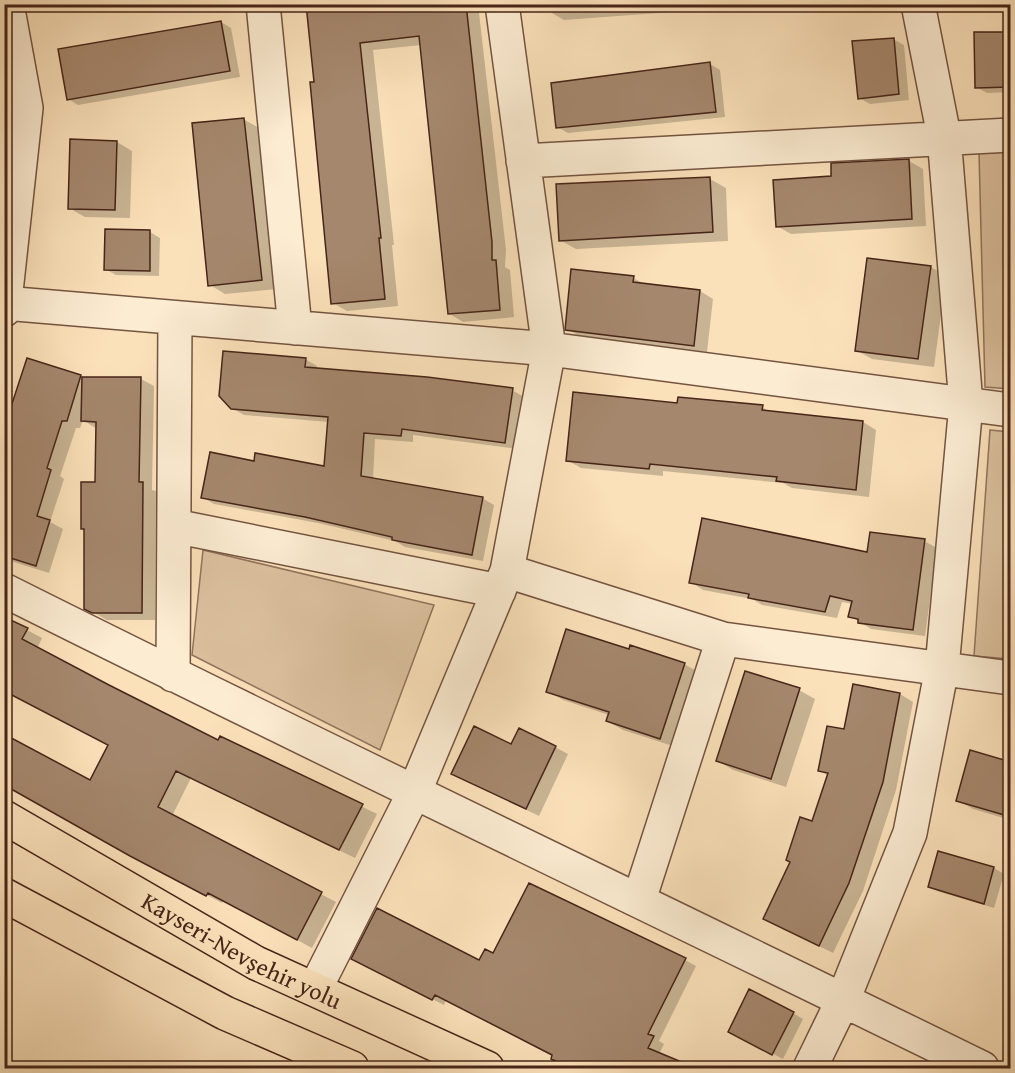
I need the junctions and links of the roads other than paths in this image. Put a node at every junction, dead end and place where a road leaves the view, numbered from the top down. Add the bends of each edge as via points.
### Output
1 (7, 4) edge
2 (263, 4) edge
3 (502, 4) edge
4 (918, 4) edge
5 (1011, 135) edge
6 (944, 136) junction
7 (523, 161) junction
8 (5, 306) edge
9 (175, 318) junction
10 (295, 328) junction
11 (549, 349) junction
12 (966, 404) junction
13 (1011, 410) edge
14 (174, 526) junction
15 (503, 581) junction
16 (4, 590) edge
17 (723, 639) junction
18 (942, 669) junction
19 (173, 675) junction
20 (1011, 678) edge
21 (414, 793) junction
22 (4, 817) edge
23 (4, 895) edge
24 (639, 900) junction
25 (315, 989) junction
26 (843, 1000) junction
27 (352, 1068) edge
28 (487, 1068) edge
29 (810, 1068) edge
30 (982, 1068) edge

1 - 8 street via 26,108
2 - 10 street
3 - 7 street
4 - 6 street
5 - 6 street
6 - 7 street
6 - 12 street
7 - 11 street
8 - 9 street
9 - 10 street
9 - 14 street
10 - 11 street
11 - 12 street
11 - 15 street
12 - 13 street
12 - 18 street
14 - 15 street
14 - 19 street
15 - 17 street
15 - 21 street
16 - 19 street
17 - 18 street
17 - 24 street
18 - 20 street
18 - 26 street via 910,833
19 - 21 street
21 - 24 street
21 - 25 street
22 - 25 highway, Kayseri-Nevşehir yolu via 256,963
23 - 27 highway via 225,1013
24 - 26 street
25 - 28 highway, Kayseri-Nevşehir yolu
26 - 29 street
26 - 30 street

